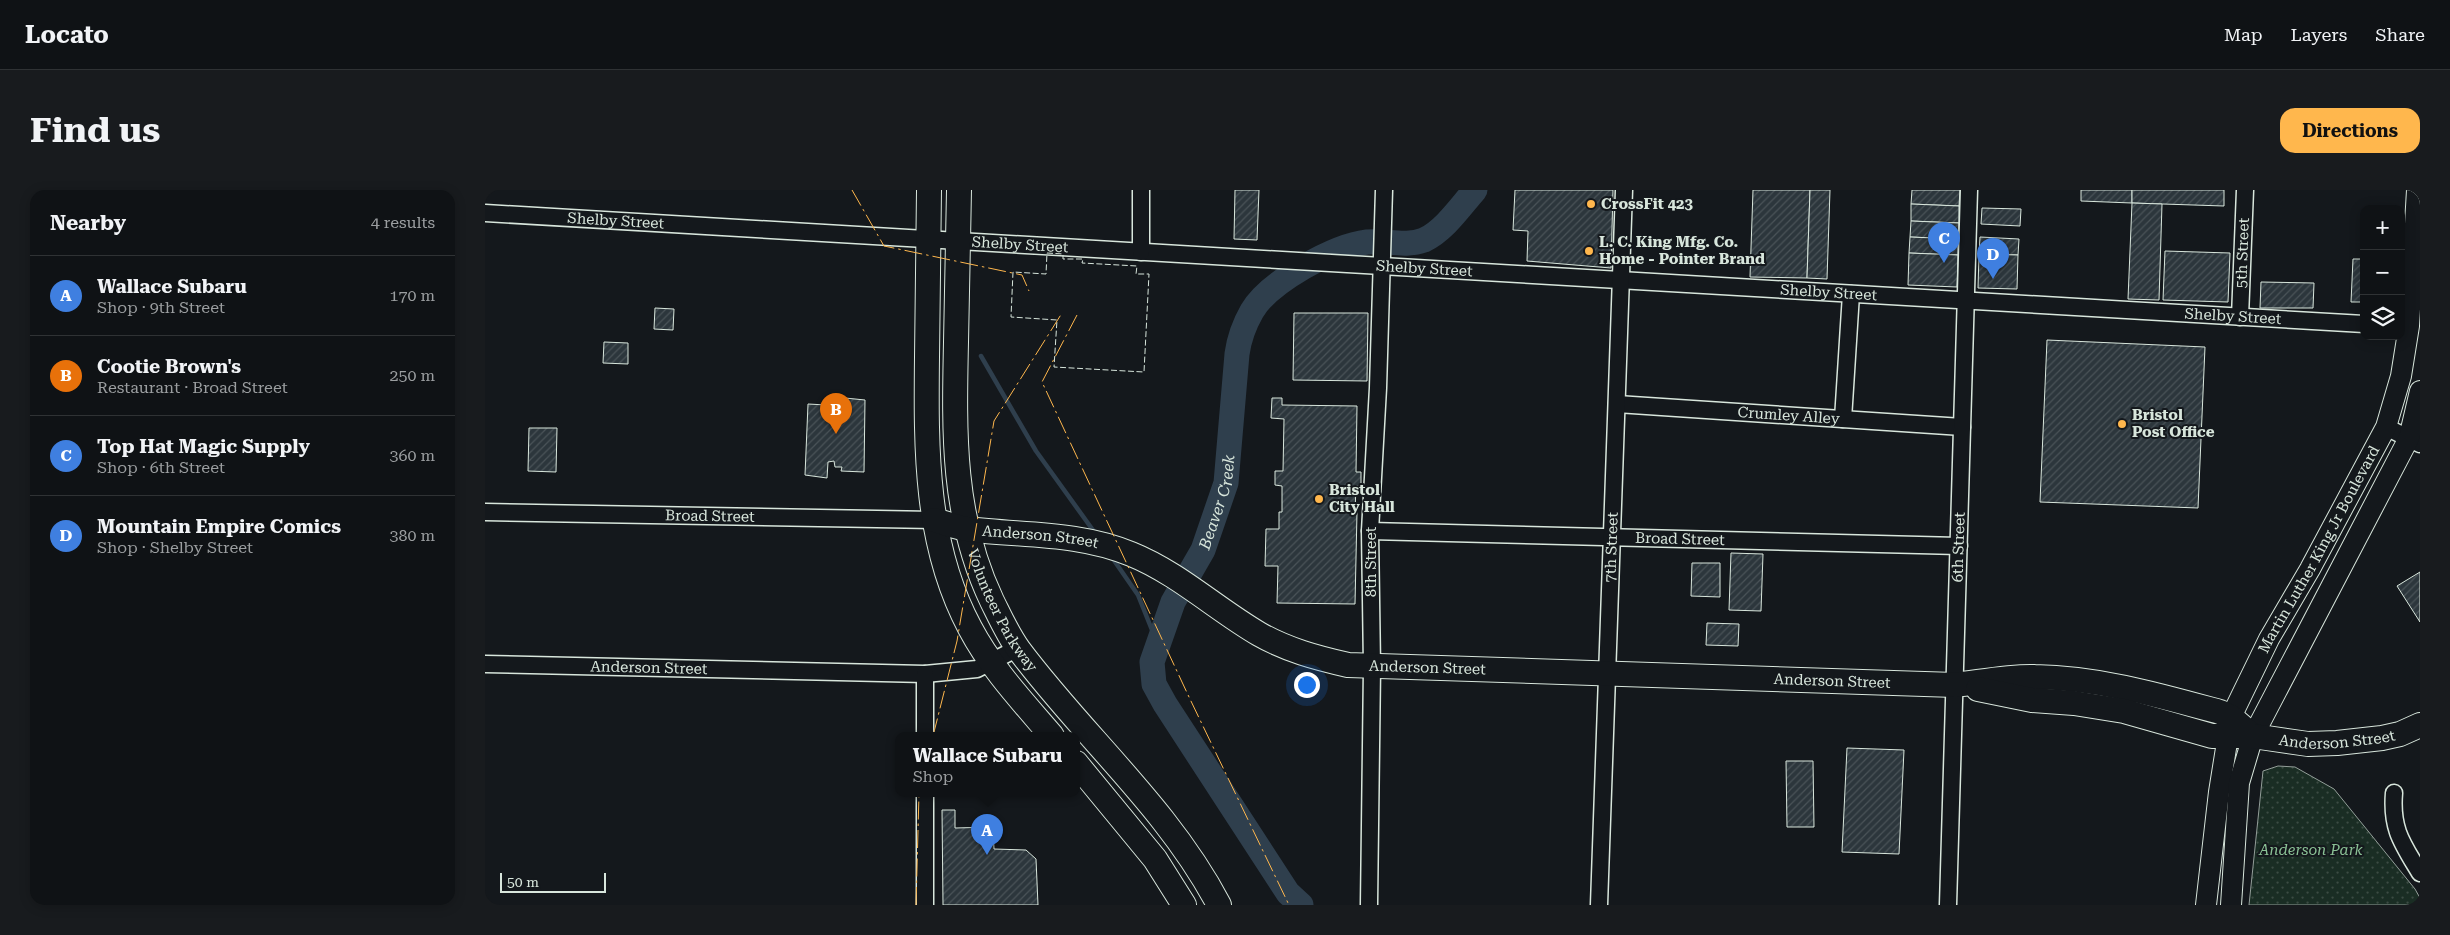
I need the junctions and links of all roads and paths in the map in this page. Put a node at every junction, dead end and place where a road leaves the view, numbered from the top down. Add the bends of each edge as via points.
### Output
1 (929, 190) edge
2 (959, 190) edge
3 (1141, 190) edge
4 (1383, 190) edge
5 (1624, 190) edge
6 (1969, 190) edge
7 (2245, 190) edge
8 (2417, 190) edge
9 (485, 213) edge
10 (928, 240) junction
11 (958, 241) junction
12 (1141, 252) junction
13 (1381, 261) junction
14 (1621, 281) junction
15 (1851, 294) junction
16 (1966, 301) junction
17 (2240, 317) junction
18 (2360, 324) edge
19 (2410, 326) edge
20 (2420, 391) edge
21 (1617, 404) junction
22 (1843, 419) junction
23 (1962, 427) junction
24 (2386, 427) junction
25 (2414, 441) edge
26 (485, 512) edge
27 (934, 520) junction
28 (965, 528) junction
29 (1371, 531) junction
30 (1612, 537) junction
31 (1959, 546) junction
32 (1018, 648) junction
33 (990, 663) junction
34 (485, 664) edge
35 (1372, 667) junction
36 (925, 674) junction
37 (1607, 674) junction
38 (1955, 685) junction
39 (2420, 725) edge
40 (2229, 727) junction
41 (925, 732) edge
42 (1050, 732) edge
43 (2253, 736) junction
44 (1080, 768) edge
45 (2394, 793) dead end
46 (925, 797) edge
47 (2420, 873) edge
48 (925, 905) edge
49 (1184, 905) edge
50 (1219, 905) edge
51 (1369, 905) edge
52 (1599, 905) edge
53 (1949, 905) edge
54 (2206, 905) edge
55 (2231, 905) edge

1 - 10 highway, Volunteer Parkway
2 - 11 highway, Volunteer Parkway
3 - 12 street
4 - 13 street, 8th Street
5 - 14 street, 7th Street
6 - 16 street, 6th Street
7 - 17 street, 5th Street
8 - 19 main road, Martin Luther King Jr Boulevard
9 - 10 street, Shelby Street
10 - 11 street, Shelby Street
10 - 27 highway, Volunteer Parkway via 927,439
11 - 12 street, Shelby Street
11 - 28 highway, Volunteer Parkway via 956,466
12 - 13 street, Shelby Street via 1294,261
13 - 14 street, Shelby Street
13 - 29 street, 8th Street
14 - 15 street, Shelby Street
14 - 21 street, 7th Street
15 - 16 street, Shelby Street
15 - 22 street
16 - 17 street, Shelby Street
16 - 23 street, 6th Street
17 - 18 street, Shelby Street
19 - 24 main road, Martin Luther King Jr Boulevard via 2401,376
20 - 25 main road, Martin Luther King Jr Boulevard
21 - 22 street, Crumley Alley
21 - 30 street, 7th Street
22 - 23 street, Crumley Alley
23 - 31 street, 6th Street
24 - 25 street
24 - 40 main road, Martin Luther King Jr Boulevard via 2269,639
25 - 43 main road, Martin Luther King Jr Boulevard
26 - 27 street, Broad Street
27 - 28 highway, Anderson Street
27 - 33 highway, Volunteer Parkway via 956,598
28 - 32 highway, Volunteer Parkway via 978,570
28 - 35 highway, Anderson Street via 1079,539 1121,551 1148,562 1261,635 1295,651 1348,665
29 - 30 street, Broad Street
29 - 35 street, 8th Street
30 - 31 street, Broad Street
30 - 37 street, 7th Street
31 - 38 street, 6th Street
32 - 33 street, Anderson Street
32 - 50 highway, Volunteer Parkway via 1156,810 1184,847
33 - 36 street, Anderson Street via 969,671
33 - 42 highway, Volunteer Parkway
34 - 36 street, Anderson Street
35 - 37 highway, Anderson Street
35 - 51 street, 8th Street
36 - 41 street
37 - 38 highway, Anderson Street
37 - 52 street, 7th Street
38 - 40 highway, Anderson Street via 2033,700 2124,711 2212,736
38 - 53 street, 6th Street
39 - 43 highway, Anderson Street via 2382,738 2337,743 2308,744
40 - 43 highway
40 - 54 main road, Martin Luther King Jr Boulevard
43 - 55 main road, Martin Luther King Jr Boulevard via 2239,783
44 - 49 highway via 1155,859
45 - 47 street via 2393,811 2398,836
46 - 48 street

